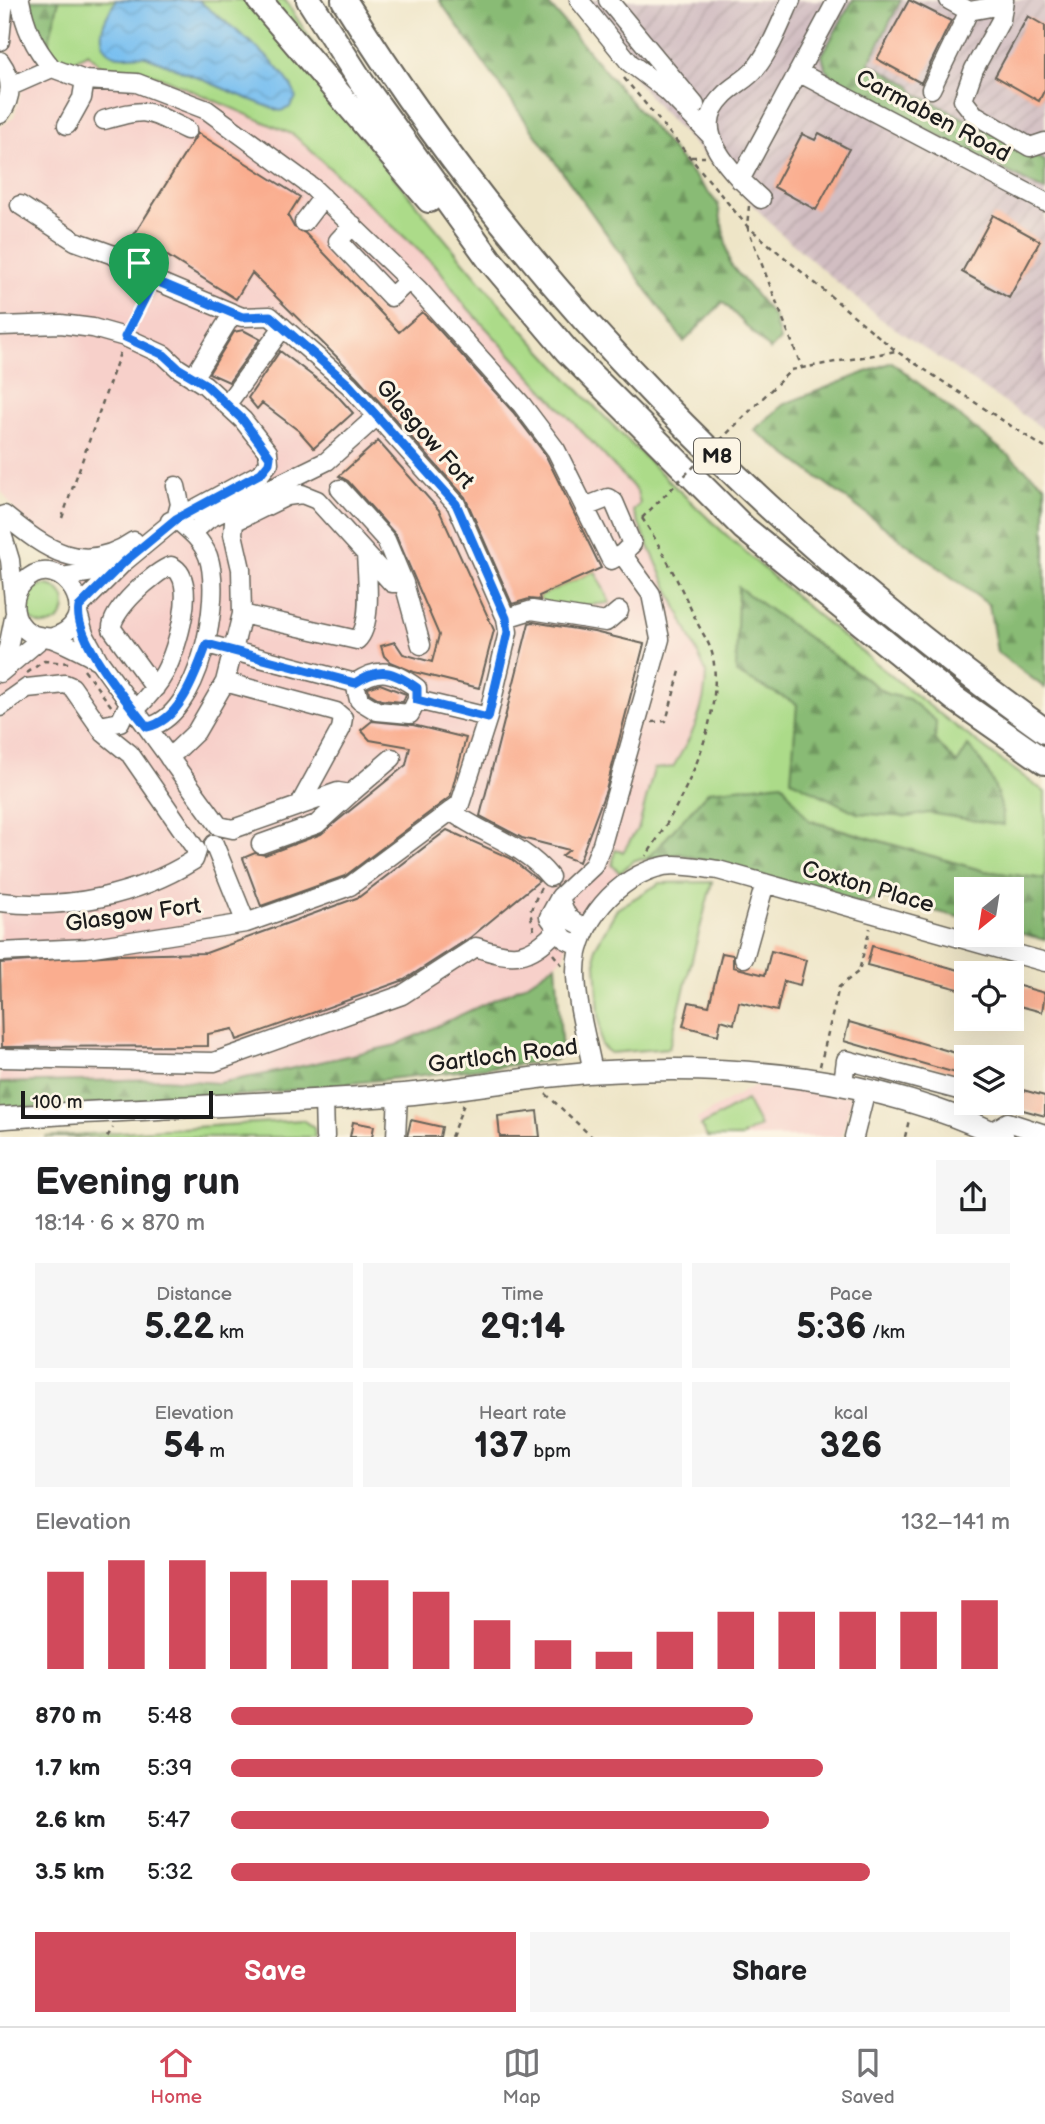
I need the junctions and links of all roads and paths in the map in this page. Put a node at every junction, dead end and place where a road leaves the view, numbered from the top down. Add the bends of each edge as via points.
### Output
1 (4, 0) edge
2 (20, 0) edge
3 (259, 0) edge
4 (309, 0) edge
5 (344, 0) edge
6 (360, 0) edge
7 (579, 0) edge
8 (608, 0) edge
9 (791, 0) edge
10 (837, 0) edge
11 (949, 0) edge
12 (1003, 3) edge
13 (970, 11) junction
14 (0, 41) edge
15 (0, 61) edge
16 (52, 68) junction
17 (798, 72) junction
18 (621, 75) dead end
19 (85, 80) junction
20 (10, 86) junction
21 (155, 89) junction
22 (932, 89) dead end
23 (148, 112) junction
24 (0, 114) edge
25 (104, 120) dead end
26 (66, 125) dead end
27 (187, 130) dead end
28 (710, 130) junction
29 (434, 136) junction
30 (1045, 142) edge
31 (750, 189) junction
32 (323, 197) junction
33 (1045, 202) edge
34 (20, 205) dead end
35 (304, 222) dead end
36 (354, 225) junction
37 (747, 226) junction
38 (489, 259) junction
39 (154, 280) junction
40 (409, 280) junction
41 (233, 313) junction
42 (276, 322) junction
43 (0, 326) edge
44 (125, 337) junction
45 (896, 351) junction
46 (802, 368) junction
47 (193, 378) junction
48 (227, 404) junction
49 (377, 416) junction
50 (1045, 448) edge
51 (176, 486) dead end
52 (340, 489) dead end
53 (585, 507) junction
54 (1, 518) edge
55 (62, 518) dead end
56 (176, 519) junction
57 (192, 533) junction
58 (366, 554) junction
59 (622, 554) junction
60 (124, 562) junction
61 (61, 576) junction
62 (404, 583) junction
63 (15, 607) junction
64 (78, 610) junction
65 (619, 611) dead end
66 (242, 614) junction
67 (506, 618) junction
68 (46, 638) junction
69 (207, 644) junction
70 (421, 645) dead end
71 (235, 652) junction
72 (99, 661) junction
73 (0, 667) edge
74 (681, 668) dead end
75 (0, 673) edge
76 (225, 682) junction
77 (355, 683) junction
78 (155, 688) junction
79 (417, 700) junction
80 (0, 707) edge
81 (131, 707) junction
82 (488, 718) junction
83 (639, 719) junction
84 (100, 726) junction
85 (147, 727) junction
86 (1045, 730) edge
87 (169, 758) junction
88 (392, 758) dead end
89 (1045, 762) edge
90 (350, 794) junction
91 (300, 804) junction
92 (452, 812) junction
93 (214, 844) dead end
94 (261, 844) dead end
95 (550, 877) dead end
96 (633, 878) junction
97 (765, 883) junction
98 (560, 897) junction
99 (0, 902) edge
100 (874, 914) junction
101 (246, 923) junction
102 (587, 928) junction
103 (557, 930) junction
104 (580, 946) junction
105 (0, 952) edge
106 (744, 958) dead end
107 (1045, 962) edge
108 (0, 1058) edge
109 (593, 1072) junction
110 (817, 1079) junction
111 (531, 1080) junction
112 (843, 1083) junction
113 (469, 1089) junction
114 (866, 1089) junction
115 (954, 1089) edge
116 (398, 1095) junction
117 (324, 1100) junction
118 (958, 1115) edge
119 (0, 1118) edge
120 (957, 1118) junction
121 (998, 1134) edge
122 (1045, 1134) edge
123 (325, 1137) edge
124 (396, 1137) edge
125 (452, 1137) edge
126 (592, 1137) edge
127 (854, 1137) edge

1 - 14 street
2 - 16 street via 26,28
3 - 38 highway via 443,216
4 - 38 highway, M8 via 362,83
5 - 29 highway, M8
6 - 29 highway
7 - 28 street via 630,63
8 - 28 street
9 - 28 street via 759,65 722,96 713,110
10 - 17 street
11 - 13 street
12 - 13 street
12 - 30 street via 1001,20 962,100 974,114 1030,146
13 - 22 street
15 - 20 street
16 - 19 street
16 - 20 street
17 - 31 street
17 - 33 street, Carmaben Road
18 - 37 path
19 - 21 street via 137,83
19 - 26 street via 82,97
20 - 24 street via 10,97
21 - 23 street
21 - 32 street via 207,110
23 - 25 street via 138,110
23 - 27 street
28 - 31 street via 719,156
29 - 86 highway, M8 via 592,331 769,508 972,678
31 - 37 path
32 - 35 street
32 - 36 street
34 - 39 street via 75,241 111,254
36 - 40 street
36 - 40 street via 338,241 391,297
37 - 45 path
37 - 46 path
38 - 89 highway, M8 via 567,351 744,528 955,699
39 - 41 street
39 - 44 path
40 - 53 street via 536,423 556,450
41 - 42 street
41 - 47 street
42 - 48 street
42 - 49 street, Glasgow Fort via 349,385
43 - 44 street via 61,324
44 - 47 street via 164,355
44 - 55 path
45 - 46 path
45 - 50 path
46 - 96 path, bridge via 791,370 642,518 663,550 713,655 714,701 694,768 670,821
47 - 48 street
48 - 56 street via 268,452 269,463 261,473
49 - 57 street via 327,461 208,519
49 - 67 street, Glasgow Fort via 456,504
51 - 56 street via 180,504
52 - 62 street via 386,540
53 - 59 street via 611,560
53 - 59 street via 608,498 614,502 632,544
54 - 56 street via 48,548 90,558 117,553
54 - 61 street
54 - 63 street
56 - 57 street
56 - 60 street
57 - 69 street via 209,558
58 - 62 street via 392,583
58 - 66 street via 367,613 363,634 357,640
58 - 66 street via 312,496 288,496 239,517 232,527 240,559
59 - 83 street via 651,594 660,639
60 - 61 street
60 - 64 street
61 - 63 street via 32,576 22,583
61 - 64 street via 74,589
62 - 70 street
63 - 68 street via 27,631
63 - 73 street
64 - 68 street via 69,628
64 - 72 street
65 - 67 street via 606,622 532,610
66 - 71 street
67 - 82 street, Glasgow Fort via 508,632
68 - 72 street
68 - 75 street
69 - 71 street
69 - 85 street via 183,698 163,721
71 - 76 street
71 - 77 street
72 - 81 street
74 - 83 path via 666,721
76 - 87 street via 196,732
76 - 91 street via 341,715 341,730
77 - 79 street via 371,672 390,673 417,688
77 - 79 street via 359,700 377,710 410,714
78 - 78 street via 172,660 182,621 182,576 171,566 118,609 112,621
78 - 81 street
79 - 82 street
80 - 84 street via 27,688 65,684 74,689
81 - 84 street via 120,722
81 - 85 street
82 - 92 street, Glasgow Fort via 460,804
83 - 98 street via 593,866
84 - 99 street via 130,754 196,846 195,858 145,885 92,900
85 - 87 street
87 - 91 street via 219,826 233,829
88 - 90 street
90 - 91 street via 338,792
90 - 94 street via 317,824
92 - 95 street via 537,860
92 - 101 street, Glasgow Fort via 350,887
93 - 101 street
96 - 97 street, Coxton Place via 664,865 718,870
96 - 102 street via 614,892
97 - 100 street, Coxton Place
97 - 106 street
98 - 102 street via 564,915
98 - 103 street via 550,917
100 - 107 street, Coxton Place
100 - 110 path via 859,971 838,987
101 - 105 street, Glasgow Fort via 87,948
102 - 104 street
103 - 104 street
103 - 108 street via 534,950 506,958 476,947 402,995 214,1062
104 - 109 street via 578,989
109 - 110 main road, Gartloch Road via 704,1068
109 - 111 main road, Gartloch Road
110 - 112 main road, Gartloch Road
111 - 113 main road, Gartloch Road
111 - 126 path
112 - 114 main road, Gartloch Road
112 - 115 street via 846,1060
113 - 116 main road, Gartloch Road
113 - 125 path
114 - 120 main road, Gartloch Road
114 - 127 street
116 - 117 main road, Gartloch Road
116 - 124 street
117 - 119 main road, Gartloch Road
117 - 123 street
118 - 120 street
120 - 121 main road, Gartloch Road
121 - 122 street via 1007,1122

